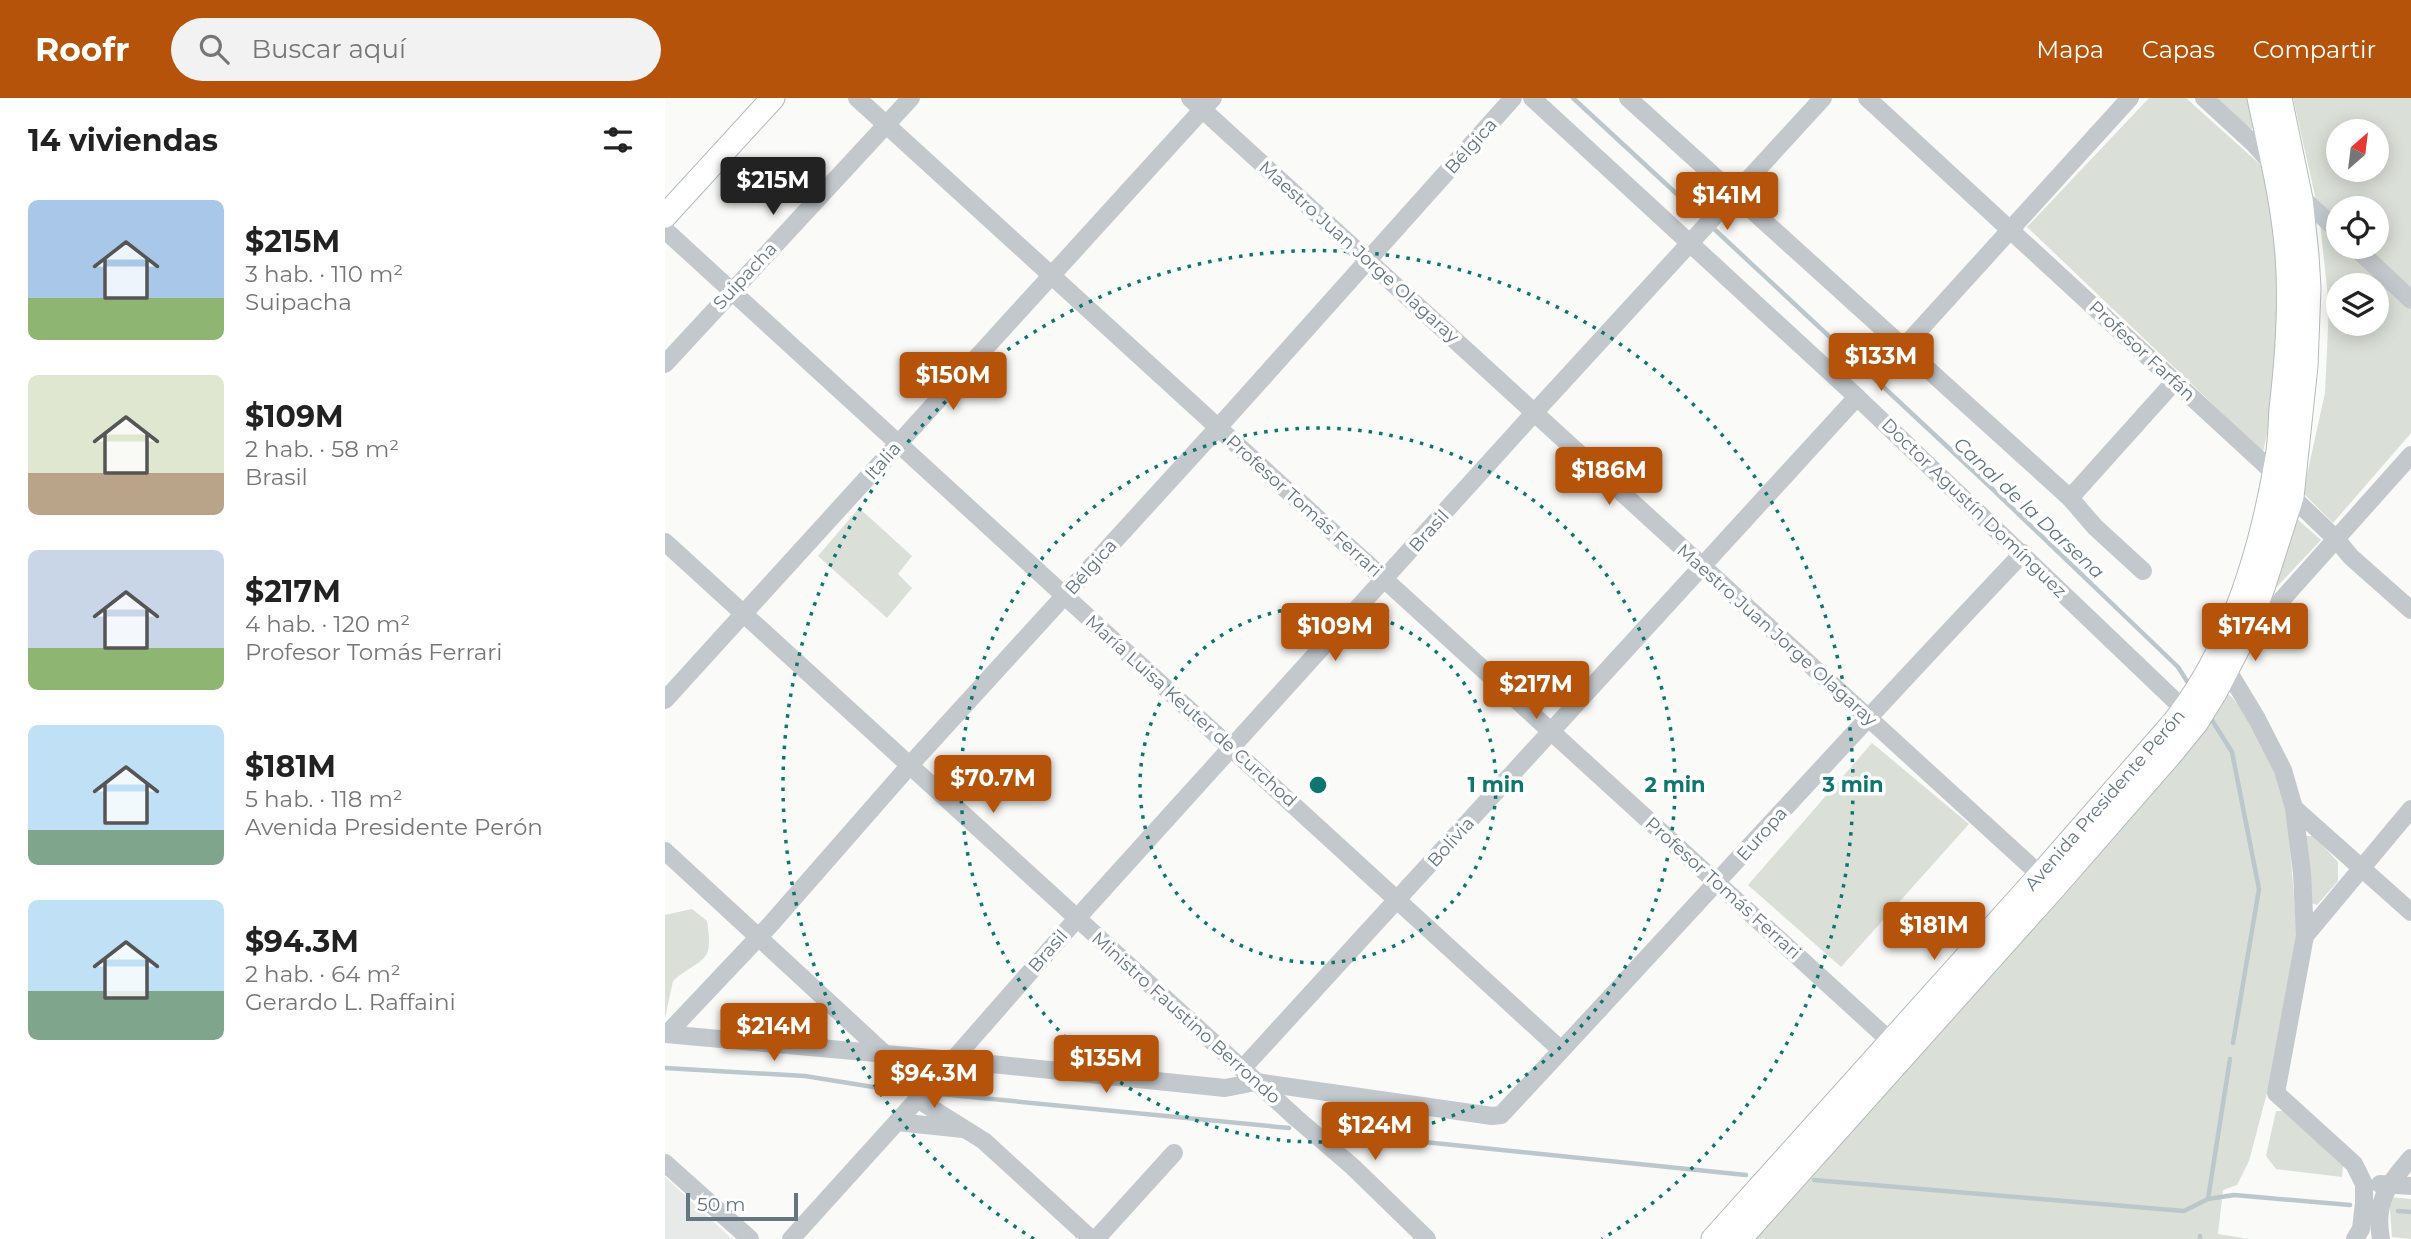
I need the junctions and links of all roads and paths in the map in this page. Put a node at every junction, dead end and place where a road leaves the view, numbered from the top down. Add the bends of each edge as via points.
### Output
1 (772, 98) edge
2 (857, 98) edge
3 (911, 98) edge
4 (1513, 98) edge
5 (1532, 98) edge
6 (1628, 98) edge
7 (1823, 98) edge
8 (1867, 98) edge
9 (2130, 98) edge
10 (2204, 98) edge
11 (2259, 98) edge
12 (2280, 98) edge
13 (1202, 102) edge
14 (886, 124) junction
15 (2273, 164) junction
16 (1735, 195) junction
17 (2301, 199) junction
18 (665, 216) edge
19 (2326, 221) edge
20 (665, 230) edge
21 (2011, 230) junction
22 (1691, 244) junction
23 (2368, 259) edge
24 (1367, 261) junction
25 (1051, 275) junction
26 (731, 291) junction
27 (2411, 300) edge
28 (1903, 348) junction
29 (665, 364) edge
30 (2175, 381) junction
31 (1857, 397) junction
32 (1534, 413) junction
33 (1218, 427) junction
34 (898, 444) junction
35 (2411, 455) edge
36 (2274, 473) junction
37 (2292, 497) junction
38 (2070, 498) junction
39 (2336, 539) junction
40 (665, 542) edge
41 (2023, 553) junction
42 (1703, 567) junction
43 (2143, 571) dead end
44 (1385, 580) junction
45 (1065, 596) junction
46 (2411, 610) edge
47 (743, 613) junction
48 (2245, 635) junction
49 (2222, 661) junction
50 (665, 699) edge
51 (2190, 716) junction
52 (1867, 717) junction
53 (1552, 732) junction
54 (1231, 748) junction
55 (910, 765) junction
56 (2294, 808) junction
57 (2411, 809) edge
58 (665, 850) edge
59 (2360, 867) junction
60 (2047, 882) junction
61 (1718, 883) junction
62 (1397, 901) junction
63 (2411, 912) edge
64 (1077, 918) junction
65 (759, 936) junction
66 (2305, 936) junction
67 (666, 1034) edge
68 (1899, 1049) junction
69 (1561, 1051) junction
70 (885, 1054) junction
71 (953, 1060) junction
72 (1242, 1069) junction
73 (1256, 1082) junction
74 (921, 1096) junction
75 (892, 1128) junction
76 (969, 1130) junction
77 (1174, 1153) dead end
78 (2411, 1158) edge
79 (665, 1163) edge
80 (2364, 1184) junction
81 (2388, 1184) junction
82 (2411, 1186) edge
83 (1413, 1225) junction
84 (1726, 1237) edge
85 (750, 1239) edge
86 (791, 1239) edge
87 (1094, 1239) edge
88 (1401, 1239) edge
89 (1427, 1239) edge
90 (2355, 1239) edge
91 (2381, 1239) edge

1 - 18 main road
2 - 14 street, Profesor Tomás Ferrari
3 - 14 street, Suipacha
4 - 24 street, Bélgica
5 - 22 street, Doctor Agustín Domínguez
6 - 16 street
7 - 16 street, Brasil
8 - 21 street, Profesor Farfán
9 - 21 street
10 - 15 street
11 - 15 main road, Avenida Presidente Perón
12 - 17 main road
13 - 24 street, Maestro Juan Jorge Olagaray
13 - 25 street, Italia
14 - 25 street, Profesor Tomás Ferrari
14 - 26 street, Suipacha
15 - 17 street
15 - 36 main road, Avenida Presidente Perón via 2284,223 2289,306
16 - 22 street, Brasil
16 - 28 street
17 - 19 street
17 - 37 main road via 2309,313
20 - 26 street, María Luisa Keuter de Curchod
21 - 28 street
21 - 30 street, Profesor Farfán
22 - 31 street, Doctor Agustín Domínguez
22 - 32 street, Brasil
23 - 27 street
24 - 32 street, Maestro Juan Jorge Olagaray
24 - 33 street, Bélgica
25 - 33 street, Profesor Tomás Ferrari
25 - 34 street, Italia
26 - 29 street, Suipacha
26 - 34 street, María Luisa Keuter de Curchod
28 - 38 street
30 - 36 street, Profesor Farfán
30 - 38 street
31 - 41 street, Doctor Agustín Domínguez
31 - 42 street, Bolivia
32 - 42 street, Maestro Juan Jorge Olagaray
32 - 44 street, Brasil
33 - 44 street, Profesor Tomás Ferrari
33 - 45 street, Bélgica
34 - 45 street, María Luisa Keuter de Curchod
34 - 47 street, Italia
35 - 39 street
36 - 37 street, Profesor Farfán
36 - 49 main road, Avenida Presidente Perón
37 - 39 street, Profesor Farfán
37 - 48 main road
38 - 43 street
39 - 46 street, Profesor Farfán
39 - 48 street
40 - 47 street, Ministro Faustino Berrondo
41 - 51 street, Doctor Agustín Domínguez
41 - 52 street, Europa
42 - 52 street, Maestro Juan Jorge Olagaray
42 - 53 street, Bolivia
44 - 53 street, Profesor Tomás Ferrari
44 - 54 street, Brasil
45 - 54 street, María Luisa Keuter de Curchod
45 - 55 street, Bélgica
47 - 50 street, Italia
47 - 55 street, Ministro Faustino Berrondo
48 - 49 main road
49 - 51 main road, Avenida Presidente Perón
49 - 56 street via 2283,770
51 - 60 main road, Avenida Presidente Perón
52 - 60 street, Maestro Juan Jorge Olagaray
52 - 61 street, Europa
53 - 61 street, Profesor Tomás Ferrari
53 - 62 street, Bolivia
54 - 62 street, María Luisa Keuter de Curchod
54 - 64 street, Brasil
55 - 64 street, Ministro Faustino Berrondo
55 - 65 street, Bélgica
56 - 59 street
56 - 66 street
57 - 59 street
58 - 65 street
59 - 63 street
59 - 66 street
60 - 68 main road, Avenida Presidente Perón
61 - 68 street, Profesor Tomás Ferrari
61 - 69 street, Europa
62 - 69 street, María Luisa Keuter de Curchod
62 - 72 street, Bolivia
64 - 71 street, Brasil
64 - 72 street, Ministro Faustino Berrondo
65 - 67 street, Bélgica
65 - 70 street
66 - 80 street via 2277,1093 2354,1164
67 - 70 street
68 - 84 main road, Avenida Presidente Perón
69 - 73 street, Europa via 1501,1115 1492,1116
70 - 71 street
70 - 74 street
71 - 73 street via 1225,1088
71 - 74 street, Brasil
72 - 73 street, Ministro Faustino Berrondo
73 - 83 street, Ministro Faustino Berrondo
74 - 75 street, Brasil
74 - 76 street via 925,1104
75 - 76 street
75 - 86 street
76 - 87 street
77 - 87 street
78 - 81 street
79 - 85 street
80 - 81 street
80 - 90 street via 2361,1229
81 - 82 street
81 - 91 street via 2377,1221
83 - 88 street
83 - 89 street, Ministro Faustino Berrondo

